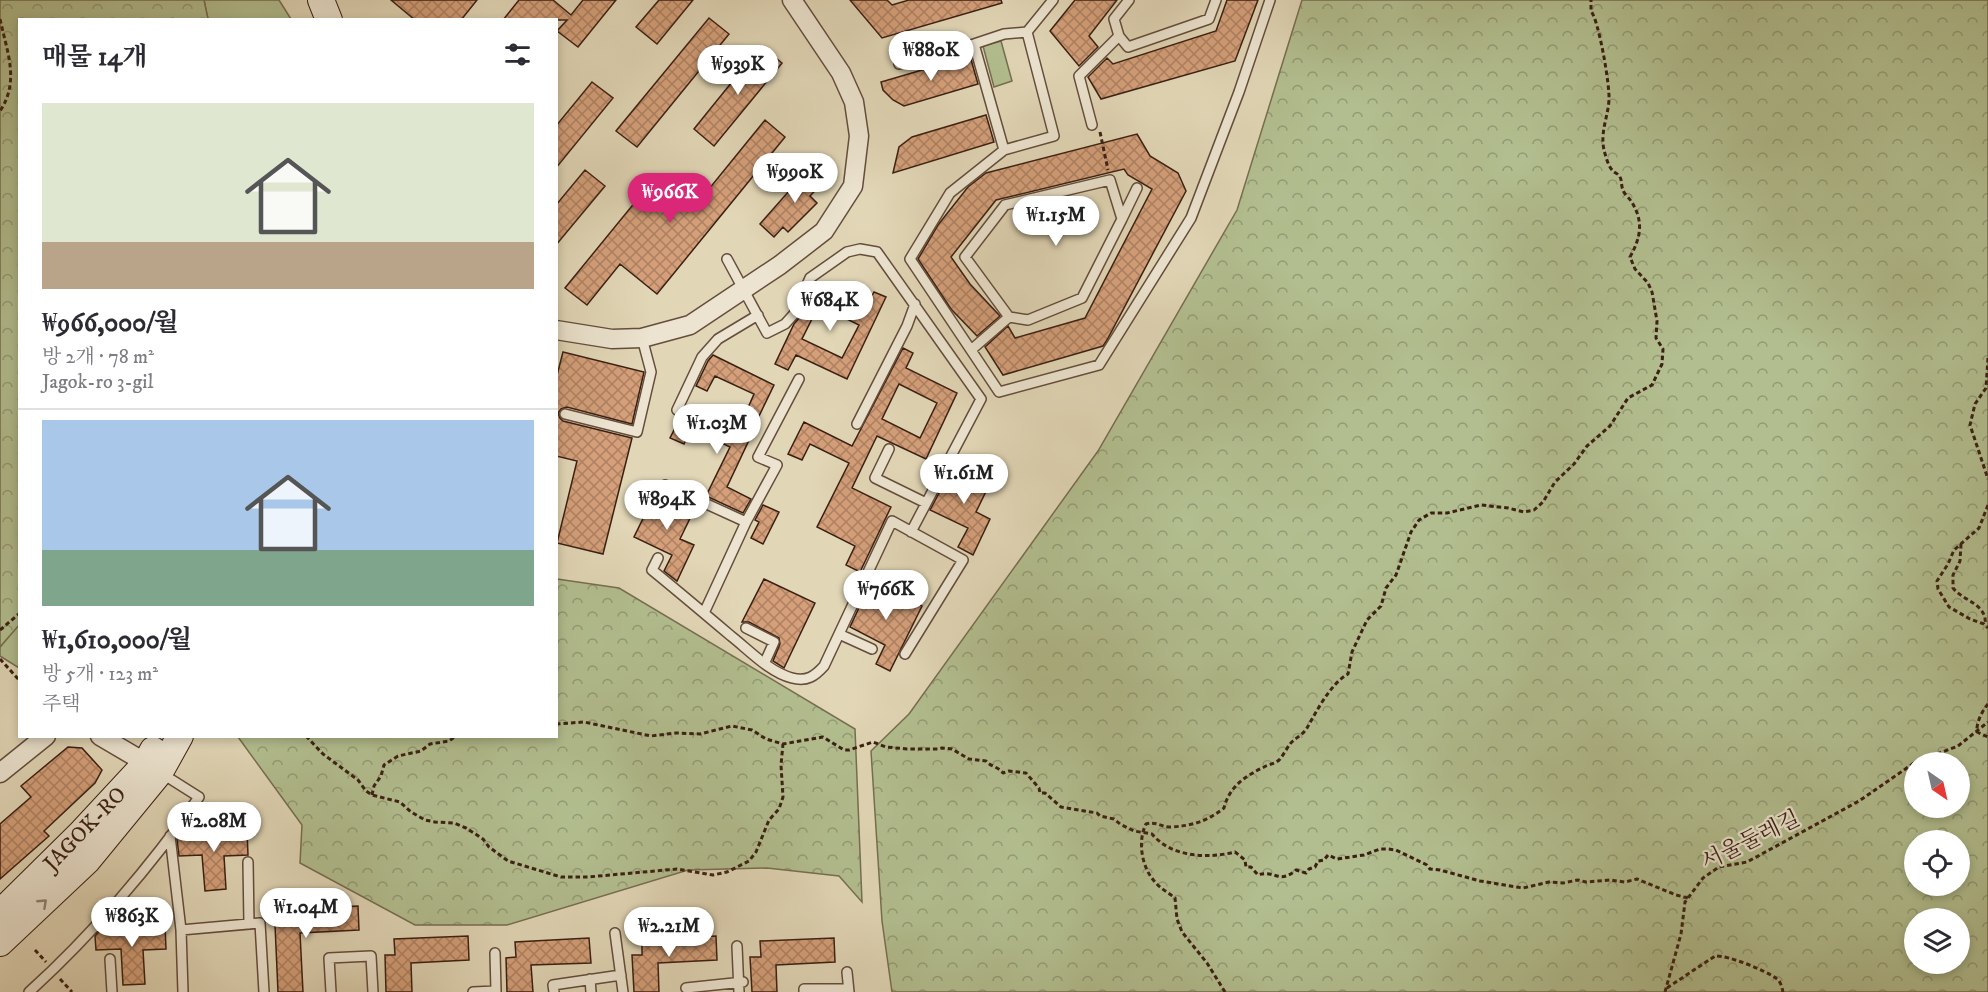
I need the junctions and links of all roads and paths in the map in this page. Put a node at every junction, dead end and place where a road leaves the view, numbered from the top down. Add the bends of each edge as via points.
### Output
1 (302, 0) edge
2 (321, 0) edge
3 (792, 0) edge
4 (1053, 0) edge
5 (1129, 0) edge
6 (1216, 0) edge
7 (1270, 0) edge
8 (1591, 0) edge
9 (309, 18) edge
10 (328, 18) edge
11 (0, 19) edge
12 (1027, 32) junction
13 (1119, 36) junction
14 (974, 44) junction
15 (899, 64) dead end
16 (0, 111) edge
17 (1092, 125) dead end
18 (1102, 143) dead end
19 (1004, 150) junction
20 (1108, 173) dead end
21 (1137, 188) dead end
22 (1122, 219) junction
23 (727, 259) dead end
24 (743, 289) junction
25 (915, 304) junction
26 (758, 315) junction
27 (1010, 317) junction
28 (558, 330) edge
29 (642, 339) junction
30 (971, 350) junction
31 (1988, 358) edge
32 (799, 379) dead end
33 (678, 410) dead end
34 (565, 414) dead end
35 (857, 424) dead end
36 (889, 449) dead end
37 (1988, 478) edge
38 (665, 485) dead end
39 (926, 503) junction
40 (1988, 505) edge
41 (746, 522) junction
42 (911, 532) junction
43 (1961, 543) junction
44 (658, 558) dead end
45 (704, 613) junction
46 (18, 615) edge
47 (1987, 626) edge
48 (746, 628) dead end
49 (0, 630) edge
50 (839, 634) junction
51 (872, 649) dead end
52 (905, 654) dead end
53 (0, 659) edge
54 (765, 662) junction
55 (18, 679) edge
56 (1988, 704) edge
57 (1988, 722) edge
58 (558, 724) edge
59 (1977, 732) junction
60 (1988, 737) edge
61 (44, 738) edge
62 (103, 738) edge
63 (160, 738) edge
64 (178, 738) edge
65 (308, 738) edge
66 (453, 738) edge
67 (783, 744) junction
68 (1943, 752) edge
69 (153, 768) junction
70 (1904, 770) edge
71 (0, 773) edge
72 (372, 795) junction
73 (1142, 832) junction
74 (170, 836) junction
75 (248, 862) dead end
76 (1688, 898) junction
77 (0, 913) edge
78 (249, 924) junction
79 (181, 930) junction
80 (615, 933) dead end
81 (0, 943) edge
82 (736, 946) dead end
83 (495, 953) dead end
84 (110, 959) dead end
85 (847, 972) dead end
86 (621, 975) junction
87 (590, 979) junction
88 (740, 986) edge
89 (687, 988) dead end
90 (701, 989) edge
91 (849, 990) edge
92 (1665, 991) edge
93 (29, 992) edge
94 (112, 992) edge
95 (183, 992) edge
96 (264, 992) edge
97 (331, 992) edge
98 (373, 992) edge
99 (473, 992) edge
100 (485, 992) edge
101 (554, 992) edge
102 (591, 992) edge
103 (623, 992) edge
104 (804, 992) edge
105 (1225, 992) edge
106 (1783, 992) edge

1 - 9 main road
2 - 10 main road
3 - 24 street via 841,73 854,102 860,136 852,186 824,231
4 - 12 lane
5 - 13 lane via 1114,19
6 - 13 lane via 1209,19 1128,46
7 - 30 lane via 1191,218 1099,364 999,392
8 - 73 path via 1609,91 1604,150 1639,216 1641,233 1630,257 1652,292 1658,321 1656,338 1663,349 1662,364 1652,385 1628,398 1610,426 1587,446 1534,510 1481,505 1431,513 1419,520 1381,606 1367,620 1352,652 1348,674 1338,679 1306,730 1292,741 1279,761 1236,784 1224,808 1196,825 1168,827 1150,823
11 - 16 path via 12,75 8,98
12 - 14 lane via 1004,34
12 - 19 lane via 1054,136
13 - 17 lane via 1079,76
14 - 15 lane
14 - 19 lane
18 - 20 path
19 - 30 lane via 950,193 910,259
21 - 22 lane
22 - 27 lane via 1082,298 1028,320
22 - 27 lane via 1110,180 1005,205 965,257
23 - 24 lane
24 - 26 lane
24 - 29 street via 690,325
25 - 26 lane via 877,252 860,249 847,252 810,278 794,314 785,324 767,333
25 - 35 lane
25 - 39 lane via 981,399
26 - 33 lane via 718,339 702,357
27 - 30 lane
28 - 29 street via 612,339
29 - 34 lane via 651,372 637,432
31 - 37 path via 1986,388 1975,404 1970,425
32 - 41 lane via 758,457 777,465
36 - 39 lane via 875,478
38 - 41 lane
39 - 42 lane
40 - 43 path via 1979,528
41 - 45 lane
42 - 50 lane via 892,521
42 - 52 lane via 963,560
43 - 47 path via 1953,588 1983,609
43 - 47 path via 1937,581 1938,589 1953,610
44 - 45 lane via 652,570
45 - 54 lane
46 - 49 path
48 - 54 lane via 774,642
50 - 51 lane
50 - 54 lane via 815,676 794,678 780,674
53 - 55 path
56 - 59 path
57 - 59 path, 서울둘레길
58 - 67 path via 585,722 651,736 700,734 732,726
59 - 60 path
59 - 68 path, 서울둘레길
61 - 71 street
62 - 69 street
63 - 69 main road, JAGOK-RO
64 - 69 main road, JAGOK-RO
65 - 72 path
66 - 72 path via 391,760 384,765
67 - 72 path via 783,797 756,852 742,865 713,874 677,869 561,877 508,861 466,828 425,820 400,802
67 - 73 path via 823,737 844,750 873,742 907,749 952,749 969,759 986,761 1003,773 1026,772 1040,793 1061,807 1097,813
69 - 74 lane via 199,798
69 - 77 main road, JAGOK-RO
81 -> 69 main road, JAGOK-RO via 87,861
70 - 76 path, 서울둘레길 via 1859,801 1747,862 1719,867 1703,878
73 - 76 path via 1152,834 1172,850 1217,856 1235,852 1258,875 1267,872 1281,877 1296,870 1306,873 1328,855 1337,859 1388,849 1430,869 1506,886 1637,879
73 - 105 path via 1146,869 1175,898 1182,932
74 - 79 lane
74 - 93 lane via 86,936
75 - 78 lane
76 - 92 path, 서울둘레길
78 - 79 lane
78 - 96 lane via 260,923
79 - 95 lane
80 - 86 lane
82 - 88 lane
83 - 100 lane via 496,991
84 - 94 lane
85 - 91 lane
86 - 87 lane
86 - 103 lane
87 - 101 lane via 553,985
87 - 102 lane
88 - 90 lane
89 - 90 lane
91 - 104 lane
92 - 106 path via 1715,956 1721,956 1737,959 1778,980
97 - 98 lane via 329,958 371,956
99 - 100 lane

